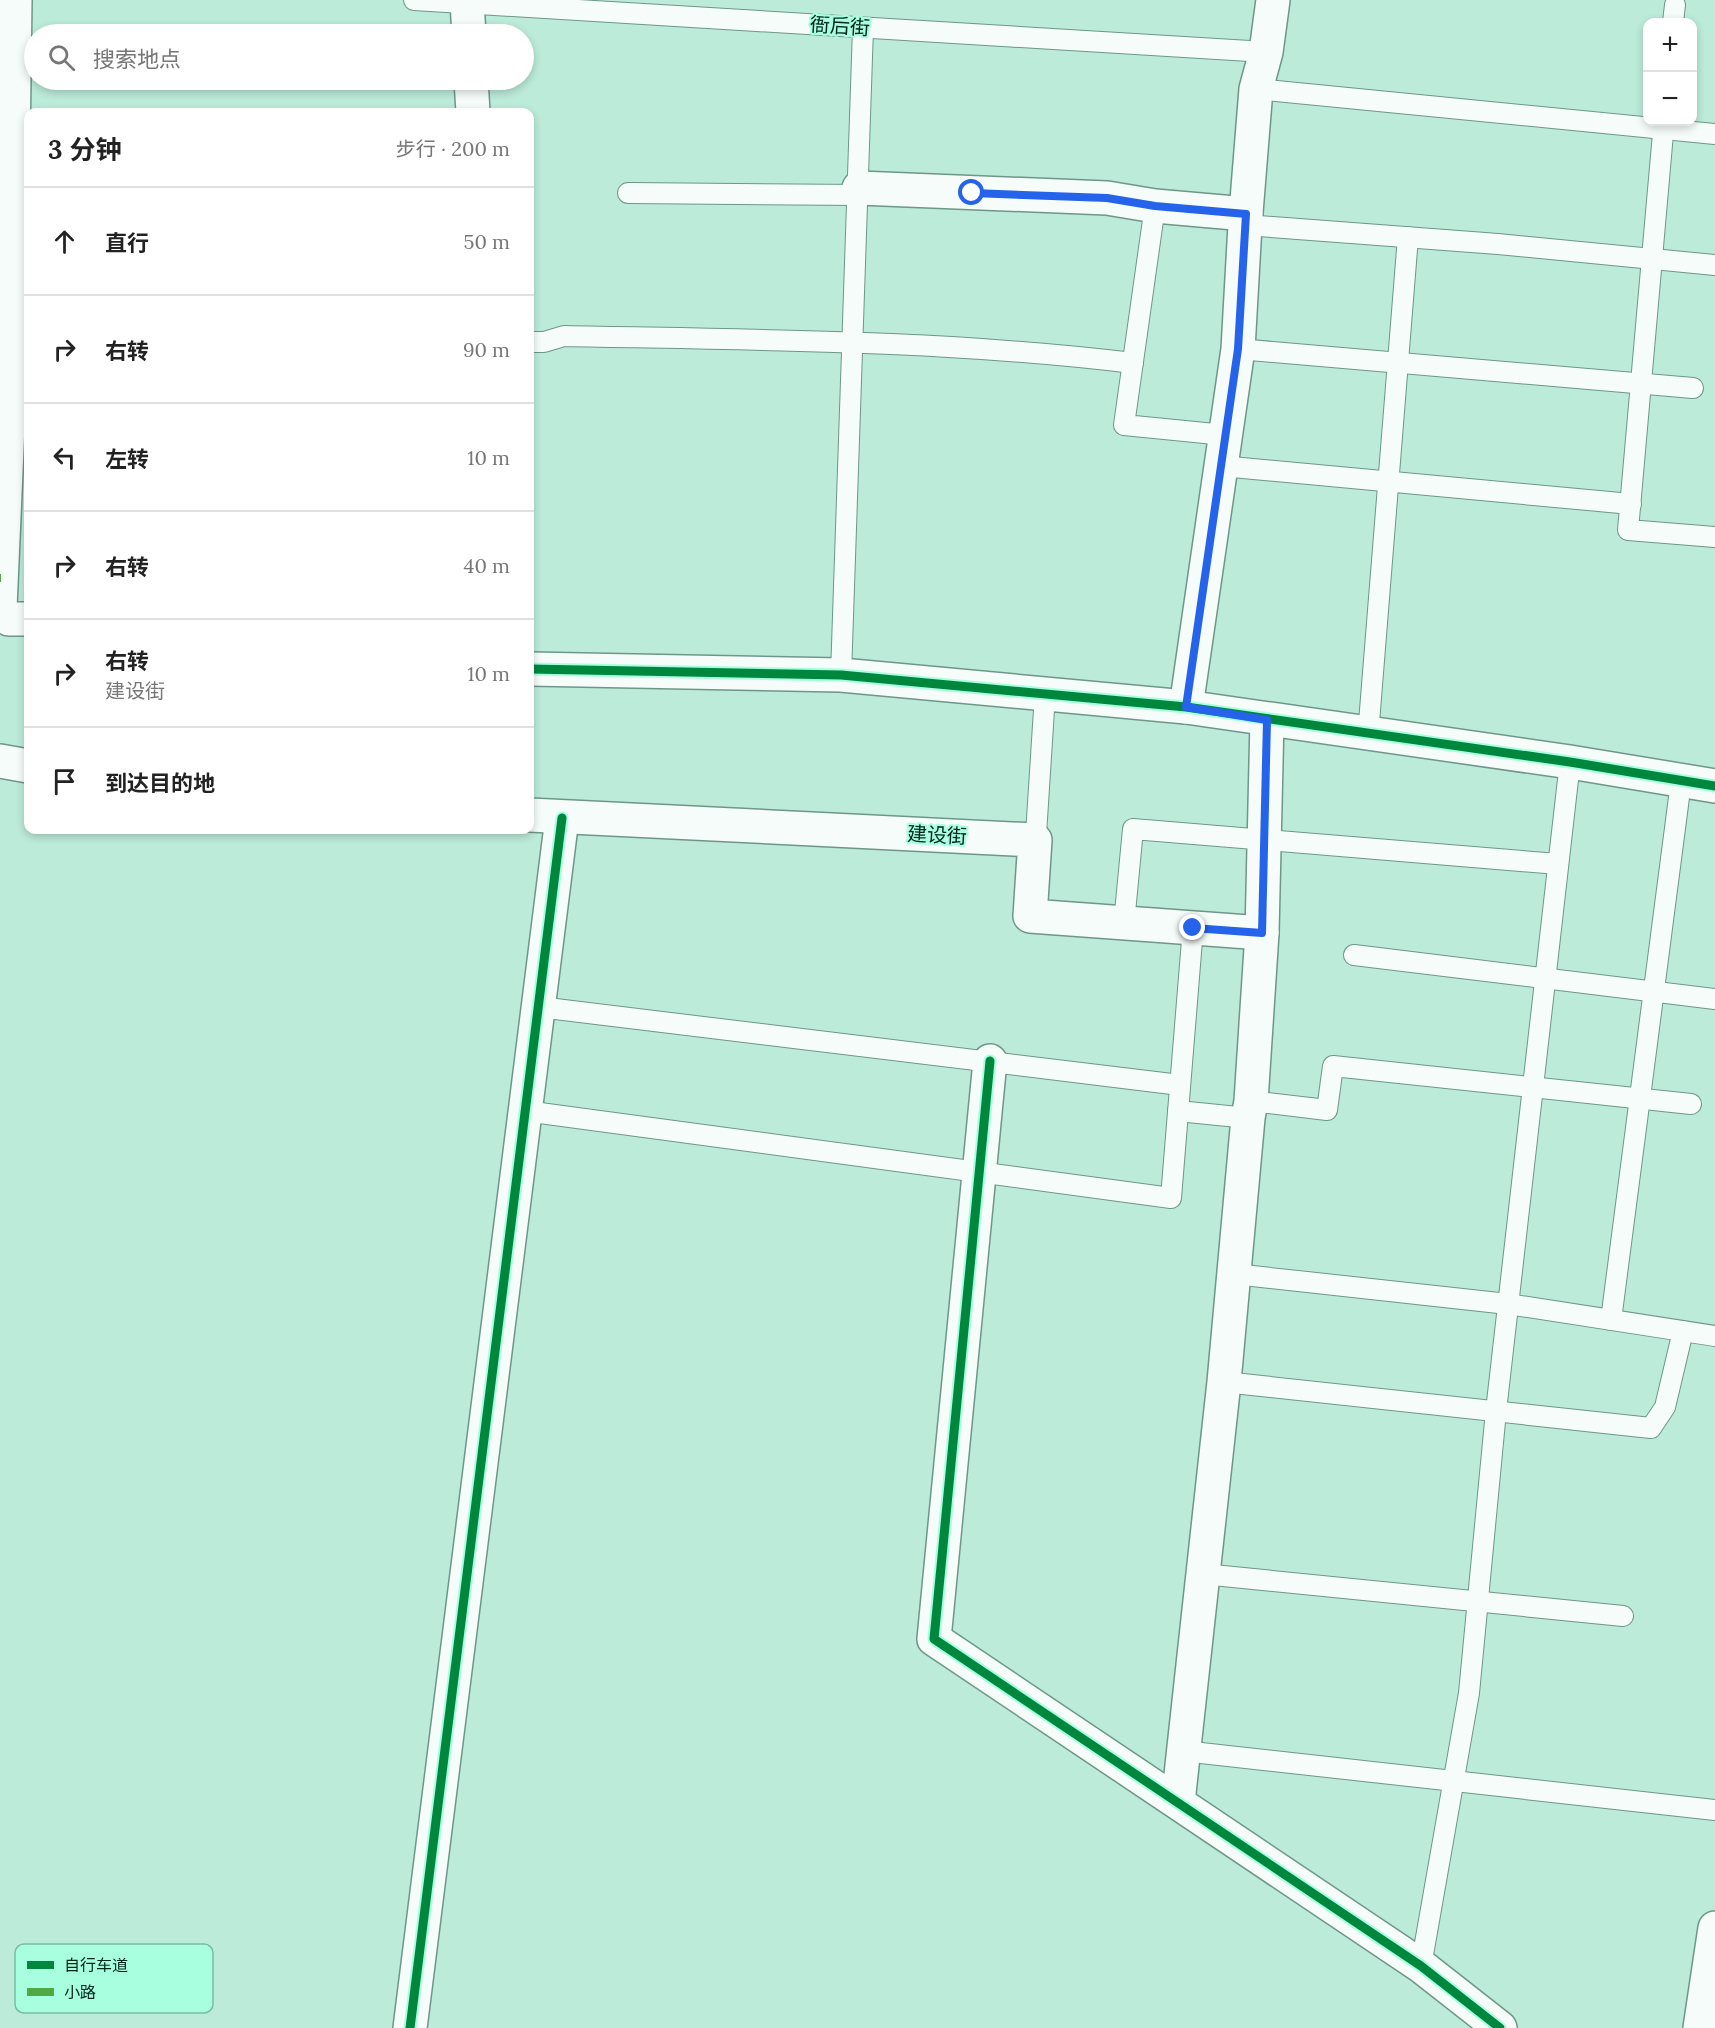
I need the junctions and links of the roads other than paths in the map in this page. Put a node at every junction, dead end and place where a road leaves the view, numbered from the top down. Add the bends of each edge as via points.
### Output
1 (15, 0) edge
2 (414, 0) edge
3 (1274, 0) edge
4 (468, 19) edge
5 (863, 28) junction
6 (1266, 52) junction
7 (1256, 89) junction
8 (472, 90) edge
9 (473, 108) edge
10 (1643, 123) edge
11 (1664, 126) edge
12 (1670, 126) edge
13 (1715, 134) edge
14 (20, 172) edge
15 (859, 191) junction
16 (628, 193) dead end
17 (1155, 206) junction
18 (1245, 220) junction
19 (1408, 237) junction
20 (1652, 259) junction
21 (1715, 265) edge
22 (534, 342) edge
23 (853, 343) junction
24 (1238, 349) junction
25 (1133, 363) junction
26 (1398, 363) junction
27 (1641, 383) junction
28 (1694, 388) dead end
29 (1223, 451) junction
30 (1388, 481) junction
31 (1631, 504) junction
32 (1715, 537) edge
33 (24, 619) edge
34 (534, 669) edge
35 (841, 675) junction
36 (1045, 694) junction
37 (1186, 707) junction
38 (1267, 720) junction
39 (1368, 735) junction
40 (0, 761) edge
41 (1570, 762) junction
42 (24, 765) edge
43 (1681, 782) junction
44 (1715, 786) edge
45 (534, 815) edge
46 (562, 818) junction
47 (1035, 840) junction
48 (1264, 840) junction
49 (1558, 864) junction
50 (1030, 916) joint
51 (1124, 923) junction
52 (1193, 928) junction
53 (1262, 933) junction
54 (1354, 955) dead end
55 (1545, 979) junction
56 (1654, 992) junction
57 (1715, 999) edge
58 (538, 1007) junction
59 (990, 1061) junction
60 (1180, 1084) junction
61 (1533, 1087) junction
62 (1640, 1098) junction
63 (1691, 1104) dead end
64 (1250, 1110) junction
65 (525, 1111) junction
66 (1178, 1111) junction
67 (978, 1172) junction
68 (1234, 1274) junction
69 (1508, 1304) junction
70 (1611, 1320) junction
71 (1683, 1331) junction
72 (1715, 1336) edge
73 (1224, 1382) junction
74 (1496, 1411) junction
75 (1203, 1574) junction
76 (1479, 1601) junction
77 (1623, 1616) dead end
78 (1184, 1751) junction
79 (1453, 1781) junction
80 (1178, 1802) junction
81 (1715, 1810) edge
82 (1715, 1928) edge
83 (1421, 1966) junction
84 (410, 2028) edge
85 (1500, 2028) edge
86 (1700, 2028) edge

1 - 14 street
2 - 4 lane, 衙后街
3 - 6 street
4 - 5 lane, 衙后街
5 - 6 lane, 衙后街
5 - 15 lane
6 - 7 street
7 - 10 lane
7 - 18 street
8 - 9 street
11 - 20 lane
12 - 13 lane
14 - 33 street via 0,608 9,619
15 - 16 lane
15 - 17 street via 1107,198
15 - 23 lane
17 - 18 street
17 - 25 lane
18 - 19 lane
18 - 24 street
19 - 20 lane
19 - 26 lane
20 - 21 lane
20 - 27 lane
22 - 23 lane via 564,336
23 - 25 lane via 1056,353
23 - 35 lane
24 - 26 lane
24 - 29 street
25 - 29 lane via 1124,425
26 - 27 lane
26 - 30 lane
27 - 28 lane
27 - 31 lane
29 - 30 lane
29 - 37 street
30 - 31 lane
30 - 39 lane
31 - 32 lane via 1628,530
34 - 35 street
35 - 36 street
36 - 37 street
36 - 47 lane
37 - 38 street
38 - 39 street
38 - 48 street
39 - 41 street
40 - 42 street
41 - 43 street
41 - 49 lane
43 - 44 street
43 - 56 lane
45 - 46 street, 建设街
46 - 47 street, 建设街
46 - 58 street
47 - 50 lane
48 - 49 lane
48 - 51 lane via 1133,829
48 - 53 street
49 - 55 lane
50 - 51 street
51 - 52 street
52 - 53 street
52 - 60 lane
53 - 64 street
54 - 55 lane
55 - 56 lane
55 - 61 lane
56 - 57 lane
56 - 62 lane
58 - 59 lane
58 - 65 street
59 - 60 lane
59 - 67 street
60 - 66 lane
61 - 62 lane
61 - 64 lane via 1333,1066 1327,1110
61 - 69 lane
62 - 63 lane
62 - 70 lane
64 - 66 lane
64 - 68 street
65 - 67 lane
65 - 84 street
66 - 67 lane via 1172,1198
67 - 80 street via 934,1639
68 - 69 lane
68 - 73 street
69 - 70 lane
69 - 74 lane
70 - 71 lane
71 - 72 lane
71 - 74 lane via 1665,1407 1651,1428
73 - 74 lane
73 - 75 street
74 - 76 lane
75 - 76 lane
75 - 78 street
76 - 77 lane
76 - 79 lane via 1469,1693
78 - 79 lane
78 - 80 street
79 - 81 lane
79 - 83 lane
80 - 83 street
82 - 86 street
83 - 85 street

